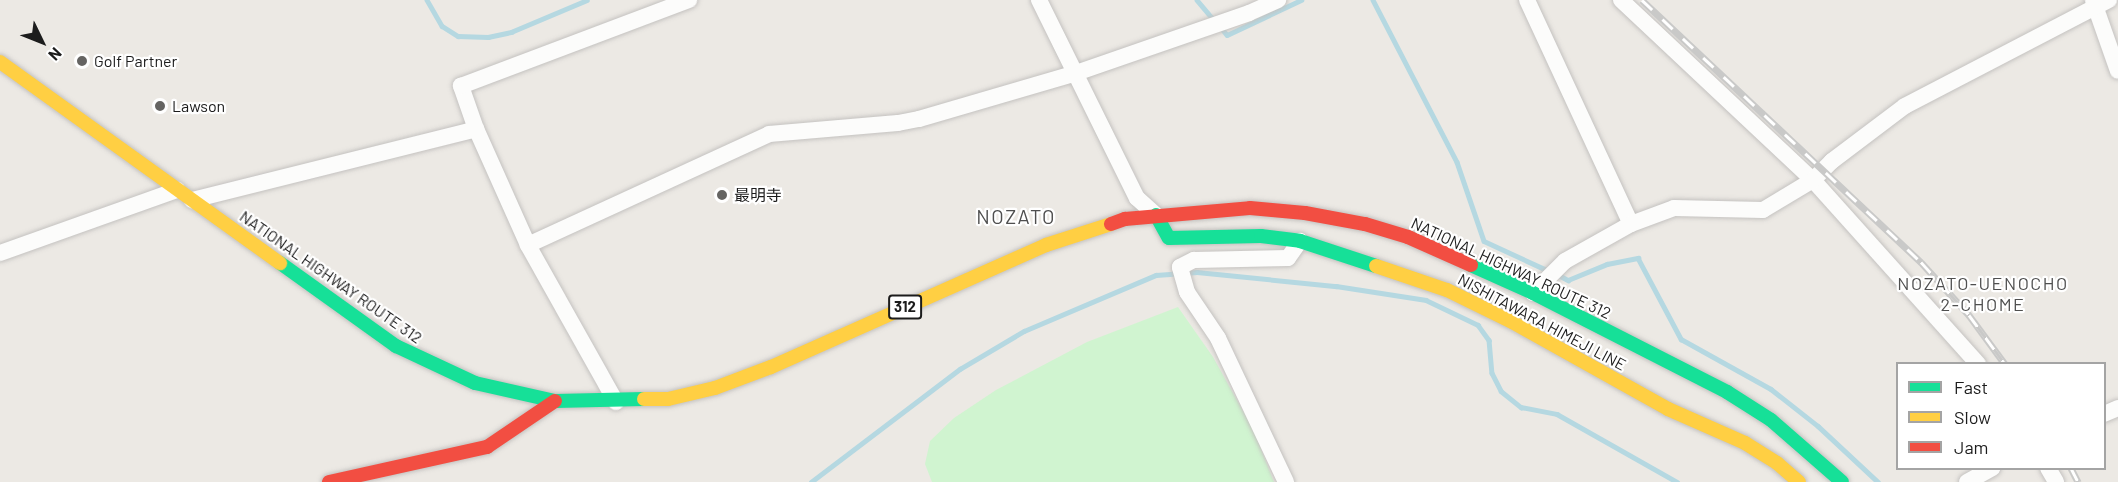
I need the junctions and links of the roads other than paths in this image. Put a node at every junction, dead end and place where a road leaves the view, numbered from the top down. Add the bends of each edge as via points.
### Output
1 (689, 0) edge
2 (1039, 0) edge
3 (1278, 0) edge
4 (1527, 0) edge
5 (1621, 0) edge
6 (2099, 2) edge
7 (0, 62) edge
8 (2118, 71) edge
9 (1076, 73) junction
10 (476, 129) junction
11 (1813, 180) junction
12 (177, 190) junction
13 (192, 200) junction
14 (1156, 215) junction
15 (1631, 224) junction
16 (1300, 241) junction
17 (528, 245) junction
18 (0, 253) edge
19 (1533, 293) junction
20 (1977, 362) edge
21 (555, 401) junction
22 (616, 402) junction
23 (1988, 470) edge
24 (329, 482) edge
25 (1286, 482) edge
26 (1799, 482) edge
27 (1842, 482) edge
28 (1967, 482) edge

1 - 10 street via 461,86
2 - 9 street
3 - 9 street
4 - 15 street
5 - 11 street
6 - 8 street
6 - 11 street via 1905,106
7 - 12 main road, NATIONAL HIGHWAY ROUTE 312 / 312
9 - 14 street via 1137,198
9 - 17 street via 898,123 769,134
10 - 13 street
10 - 17 street
11 - 15 street via 1763,210 1674,208
11 - 20 street
12 - 13 main road, NATIONAL HIGHWAY ROUTE 312 / 312
12 - 18 street
13 - 21 main road, NATIONAL HIGHWAY ROUTE 312 / 312 via 396,346 476,383
14 - 16 main road, NISHITAWARA HIMEJI LINE via 1169,238 1261,236
14 - 19 main road, NATIONAL HIGHWAY ROUTE 312 / 312 via 1250,208 1365,224 1408,237
14 - 22 main road, NATIONAL HIGHWAY ROUTE 312 / 312 via 1125,219 1046,245 771,368 668,399
15 - 19 street via 1565,261
16 - 25 street via 1288,258 1194,260 1180,267 1187,292 1218,338
16 - 26 main road, NISHITAWARA HIMEJI LINE via 1447,290 1668,410 1745,443 1778,463
17 - 22 street
19 - 27 main road, NATIONAL HIGHWAY ROUTE 312 / 312 via 1727,392 1771,420
21 - 22 main road, NATIONAL HIGHWAY ROUTE 312 / 312
21 - 24 main road via 488,447
23 - 28 street

